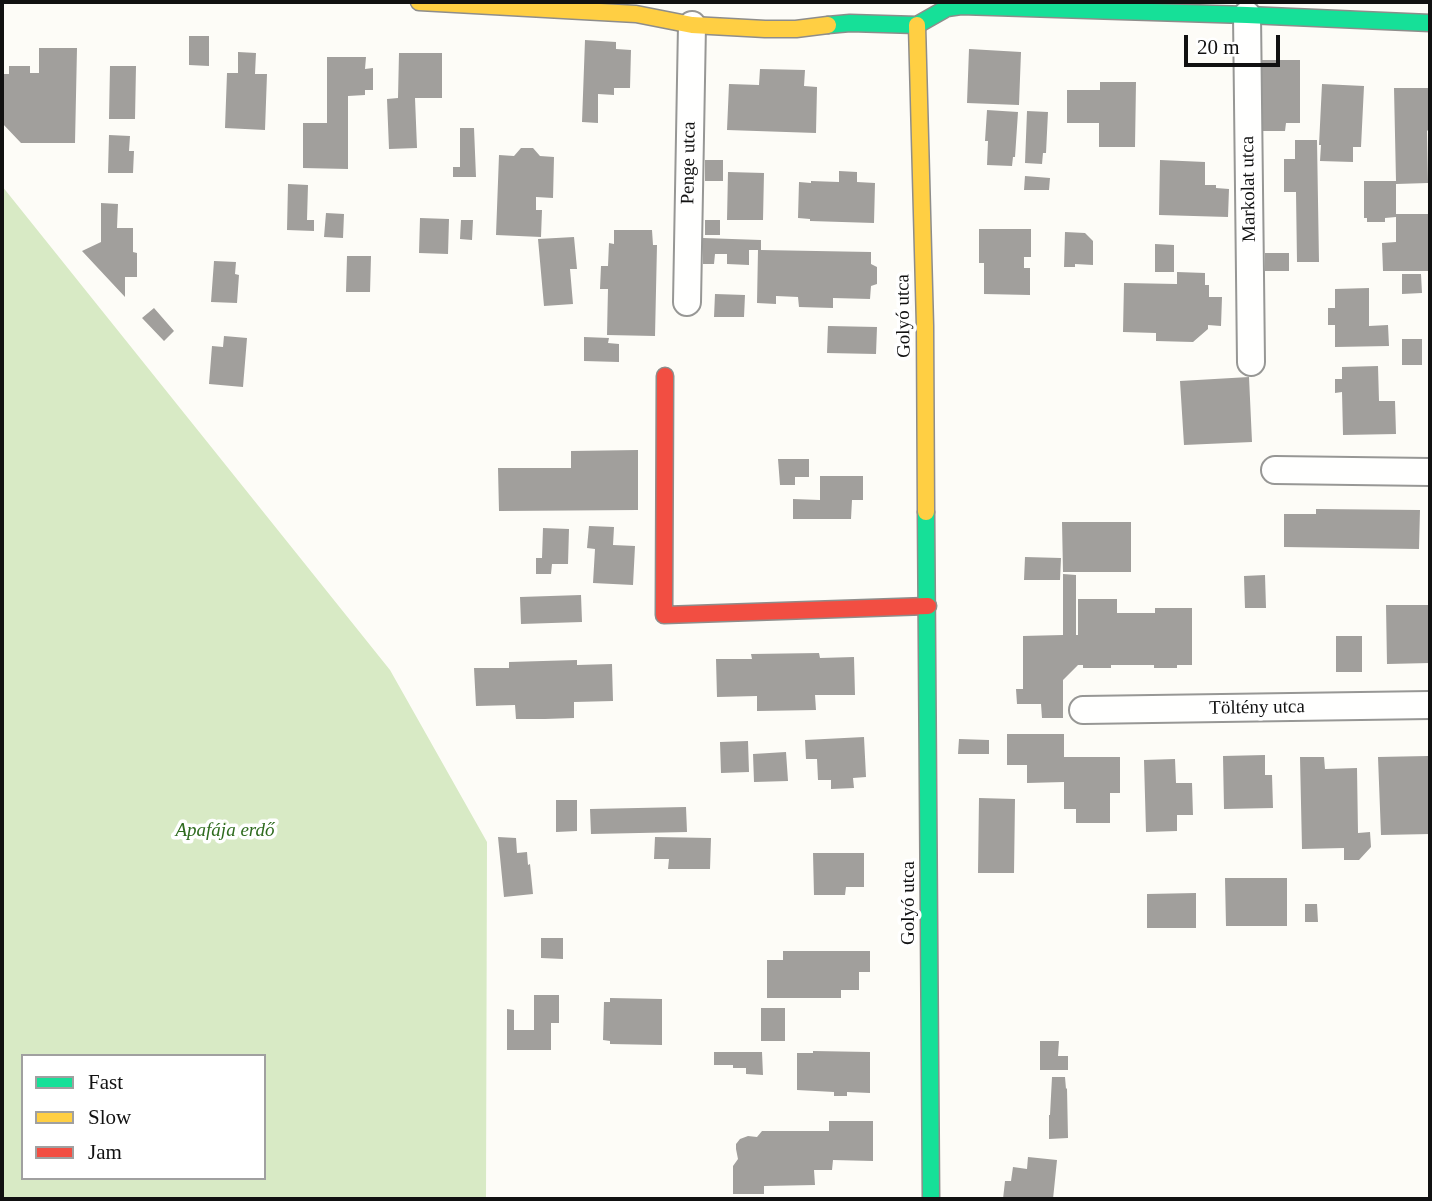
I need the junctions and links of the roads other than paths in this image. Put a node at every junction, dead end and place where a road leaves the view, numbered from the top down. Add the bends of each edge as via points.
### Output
1 (419, 2) edge
2 (1087, 6) edge
3 (1247, 15) junction
4 (1415, 16) edge
5 (692, 25) junction
6 (917, 25) junction
7 (687, 302) dead end
8 (1251, 362) dead end
9 (665, 376) dead end
10 (1275, 470) dead end
11 (1430, 472) edge
12 (928, 606) junction
13 (1430, 705) edge
14 (1083, 710) dead end
15 (932, 1199) edge

1 - 5 street via 636,14
2 - 3 street
2 - 6 street via 961,6 947,8
3 - 4 street
3 - 8 street, Markolat utca
5 - 6 street via 796,29 850,23
5 - 7 street, Penge utca
6 - 12 street, Golyó utca
9 - 12 street via 664,615
10 - 11 street
12 - 15 street, Golyó utca
13 - 14 street, Töltény utca

